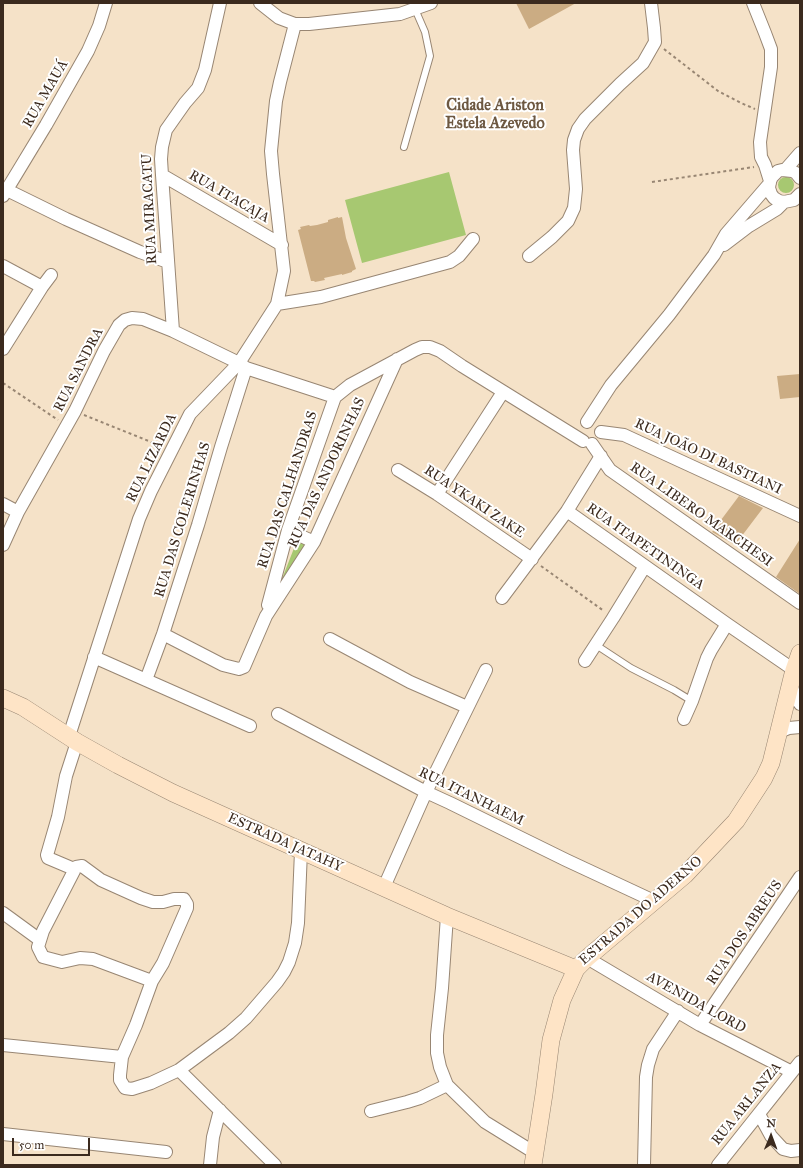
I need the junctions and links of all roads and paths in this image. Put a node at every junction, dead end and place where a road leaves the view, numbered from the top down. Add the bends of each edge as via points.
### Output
1 (106, 3) edge
2 (220, 3) edge
3 (260, 3) edge
4 (432, 3) edge
5 (651, 3) edge
6 (753, 3) edge
7 (415, 9) junction
8 (295, 24) junction
9 (655, 42) junction
10 (765, 113) junction
11 (404, 147) dead end
12 (800, 153) edge
13 (765, 165) junction
14 (784, 170) junction
15 (162, 175) junction
16 (800, 178) edge
17 (652, 182) dead end
18 (770, 182) junction
19 (4, 193) edge
20 (800, 194) edge
21 (784, 202) junction
22 (474, 239) dead end
23 (282, 245) junction
24 (718, 249) junction
25 (529, 256) dead end
26 (168, 262) junction
27 (3, 266) edge
28 (51, 276) dead end
29 (42, 287) junction
30 (277, 304) junction
31 (173, 331) junction
32 (3, 349) edge
33 (397, 359) junction
34 (243, 365) junction
35 (3, 383) edge
36 (503, 392) junction
37 (334, 397) junction
38 (75, 412) junction
39 (587, 422) junction
40 (68, 426) junction
41 (601, 432) junction
42 (588, 443) junction
43 (172, 450) junction
44 (601, 456) junction
45 (398, 470) dead end
46 (436, 494) junction
47 (3, 504) edge
48 (567, 511) junction
49 (18, 512) junction
50 (800, 516) edge
51 (288, 530) junction
52 (314, 542) junction
53 (3, 545) edge
54 (532, 559) junction
55 (645, 566) junction
56 (502, 598) dead end
57 (800, 603) edge
58 (266, 616) junction
59 (614, 618) junction
60 (727, 624) junction
61 (163, 634) junction
62 (330, 639) dead end
63 (596, 645) junction
64 (800, 653) edge
65 (94, 657) junction
66 (585, 661) dead end
67 (486, 670) dead end
68 (793, 678) junction
69 (146, 680) junction
70 (3, 698) edge
71 (692, 701) junction
72 (800, 704) edge
73 (467, 707) junction
74 (278, 714) dead end
75 (684, 719) dead end
76 (250, 726) dead end
77 (800, 727) edge
78 (779, 732) junction
79 (73, 739) junction
80 (426, 792) junction
81 (301, 850) junction
82 (74, 870) junction
83 (800, 877) edge
84 (384, 887) junction
85 (654, 901) junction
86 (3, 912) edge
87 (447, 916) junction
88 (40, 940) junction
89 (581, 963) junction
90 (152, 981) junction
91 (678, 1011) junction
92 (700, 1025) junction
93 (3, 1044) edge
94 (122, 1057) junction
95 (800, 1062) edge
96 (179, 1070) junction
97 (792, 1072) junction
98 (447, 1084) junction
99 (220, 1110) junction
100 (371, 1111) dead end
101 (759, 1114) junction
102 (3, 1134) edge
103 (796, 1150) edge
104 (166, 1152) dead end
105 (534, 1159) edge
106 (210, 1165) edge
107 (275, 1165) edge
108 (644, 1165) edge
109 (718, 1165) edge

1 - 19 street, RUA MAUÁ via 88,51
2 - 15 street, RUA MIRACATU via 207,63 198,88 166,130 162,147
3 - 8 street via 280,18
4 - 7 street
5 - 9 street
6 - 10 street via 771,49
7 - 8 street via 400,14
7 - 11 lane via 425,32 430,56
8 - 23 street, RUA LIZARDA via 276,101 271,151
9 - 10 path via 718,91
9 - 25 street via 643,63 584,119 578,129 573,150 576,189 574,208 568,221
10 - 13 street via 760,142
12 - 14 street
13 - 14 street
13 - 17 path
13 - 18 street
14 - 16 street via 796,173
14 - 18 street via 774,174
15 - 23 street, RUA ITACAJA
15 - 26 street, RUA MIRACATU
18 - 21 street via 771,194
18 - 24 street via 731,228
19 - 26 street
20 - 21 street via 794,200
21 - 24 street
22 - 30 street via 450,262 321,296
23 - 30 street, RUA LIZARDA via 284,271
24 - 39 street via 669,315 611,385
26 - 31 street, RUA MIRACATU
27 - 29 street
28 - 29 street
29 - 32 street
30 - 34 street, RUA LIZARDA
31 - 34 street, RUA SANDRA
31 - 38 street, RUA SANDRA via 143,319 132,318 118,325
33 - 36 street, RUA LIBERO MARCHESI via 422,347 430,347
33 - 37 street, RUA LIBERO MARCHESI via 350,385
33 - 52 street, RUA DAS ANDORINHAS
34 - 37 street
34 - 43 street, RUA LIZARDA via 190,414
34 - 61 street, RUA DAS COLERINHAS via 198,525
35 - 40 path
36 - 42 street, RUA LIBERO MARCHESI
36 - 46 street
37 - 51 street, RUA DAS CALHANDRAS
38 - 40 street, RUA SANDRA
38 - 43 path
39 - 41 street via 598,425
39 - 42 street via 580,429 579,436
40 - 49 street, RUA SANDRA
41 - 42 street via 596,443
41 - 50 street, RUA JOÃO DI BASTIANI via 624,435
42 - 44 street, RUA LIBERO MARCHESI
43 - 65 street, RUA LIZARDA via 139,519
44 - 48 street
44 - 57 street, RUA LIBERO MARCHESI via 610,470
45 - 46 street, RUA YKAKI ZAKE
46 - 54 street, RUA YKAKI ZAKE
47 - 49 street
48 - 54 street, RUA ITAPETININGA
48 - 55 street, RUA ITAPETININGA
49 - 53 street, RUA SANDRA
51 - 52 street
51 - 58 street, RUA DAS CALHANDRAS
52 - 58 street, RUA DAS ANDORINHAS
54 - 56 street, RUA ITAPETININGA
54 - 59 path
55 - 59 street
55 - 60 street, RUA ITAPETININGA
58 - 61 street, RUA DAS ANDORINHAS via 244,667 239,669 223,665
59 - 63 street
60 - 68 street, RUA ITAPETININGA
60 - 71 street via 707,658
61 - 69 street, RUA DAS COLERINHAS
62 - 73 street via 410,682
63 - 66 street
63 - 71 lane via 630,668
64 - 68 street, ESTRADA DO ADERNO
65 - 69 street
65 - 79 street, RUA LIZARDA
67 - 73 street
68 - 72 street via 796,698
68 - 78 street, ESTRADA DO ADERNO
69 - 76 street
70 - 79 street, ESTRADA JATAHY via 23,707
71 - 75 street
73 - 80 street
74 - 80 street, RUA ITANHAEM
77 - 78 street
78 - 85 street, ESTRADA DO ADERNO via 771,763 764,778 736,821 685,876
79 - 81 street, ESTRADA JATAHY via 118,766
79 - 82 street, RUA LIZARDA via 58,816 47,855 48,858
80 - 84 street
80 - 85 street, RUA ITANHAEM
81 - 84 street, ESTRADA JATAHY
81 - 96 street via 295,943 284,972 246,1018
82 - 88 street
82 - 90 street via 77,866 82,866 100,880 153,902 185,900 187,908 163,963
83 - 92 street, RUA DOS ABREUS
84 - 87 street, ESTRADA JATAHY
85 - 89 street, ESTRADA DO ADERNO
86 - 88 street
87 - 89 street, ESTRADA JATAHY
87 - 98 street via 437,1035 437,1053
88 - 90 street via 38,947 43,957 62,962 80,958 93,959
89 - 91 street, AVENIDA LORD
89 - 105 street, ESTRADA DO ADERNO via 562,1000 551,1040
90 - 94 street
91 - 92 street, AVENIDA LORD
91 - 108 street via 653,1049 648,1065
92 - 97 street, AVENIDA LORD
93 - 94 street
94 - 96 street via 120,1080 125,1088 132,1089 151,1083
95 - 97 street, RUA ARLANZA
96 - 99 street
97 - 101 street, RUA ARLANZA
98 - 100 street via 420,1098
98 - 105 street via 485,1122
99 - 106 street via 213,1137
99 - 107 street
101 - 103 street via 768,1131 783,1149
101 - 109 street, RUA ARLANZA
102 - 104 street

